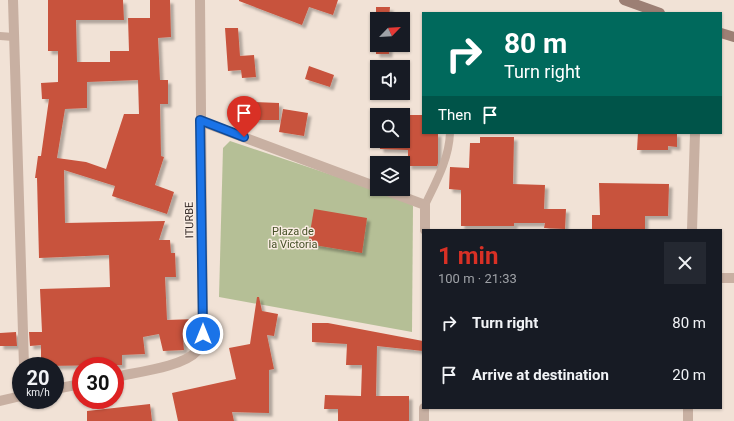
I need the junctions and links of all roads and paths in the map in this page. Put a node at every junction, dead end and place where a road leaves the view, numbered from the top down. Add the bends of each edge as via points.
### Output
1 (13, 0) edge
2 (200, 0) edge
3 (624, 0) edge
4 (657, 12) edge
5 (722, 33) edge
6 (0, 36) edge
7 (13, 36) junction
8 (734, 37) edge
9 (200, 120) junction
10 (450, 134) edge
11 (695, 134) edge
12 (370, 184) edge
13 (401, 196) edge
14 (425, 205) junction
15 (425, 229) edge
16 (692, 229) edge
17 (722, 278) edge
18 (734, 278) edge
19 (24, 357) edge
20 (124, 375) edge
21 (12, 398) edge
22 (0, 401) edge
23 (424, 409) edge
24 (688, 409) edge
25 (424, 421) edge
26 (688, 421) edge

1 - 7 street
2 - 9 street, ITURBE
3 - 4 street
5 - 8 street
6 - 7 lane
7 - 19 street
9 - 12 street
9 - 20 street, ITURBE via 203,334 198,350 187,360
10 - 14 lane via 445,160
11 - 16 street
13 - 14 street
14 - 15 street
17 - 18 street
21 - 22 street
23 - 25 street
24 - 26 street

